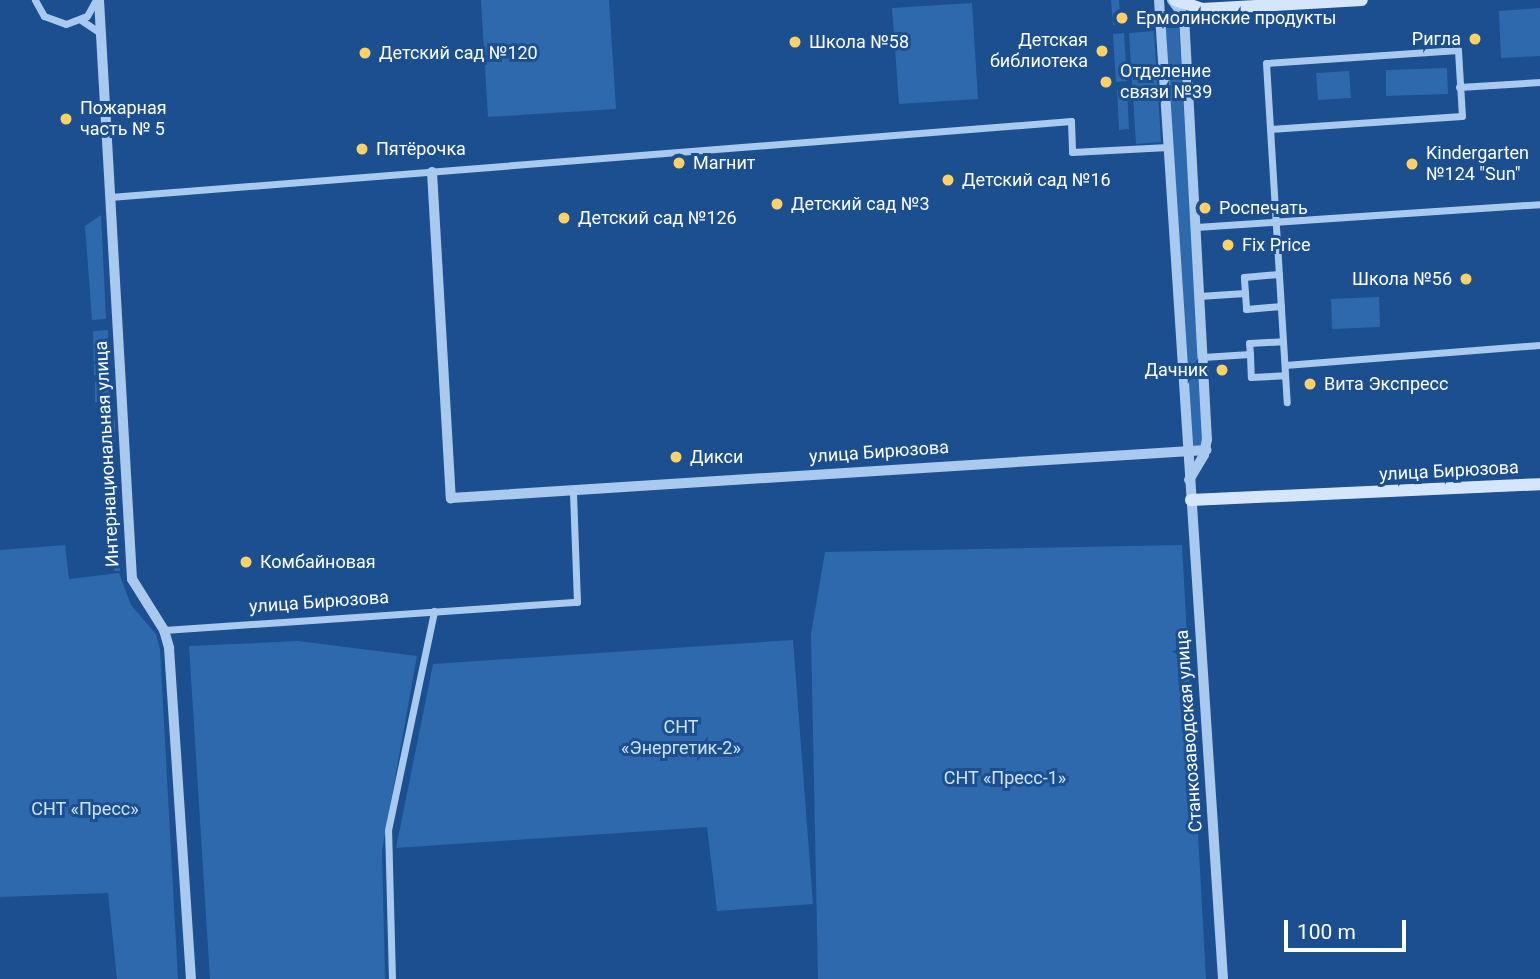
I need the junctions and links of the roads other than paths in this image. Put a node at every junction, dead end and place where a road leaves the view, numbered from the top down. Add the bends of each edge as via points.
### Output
1 (35, 0) edge
2 (98, 0) edge
3 (1159, 0) edge
4 (1362, 0) edge
5 (1176, 1) edge
6 (1202, 9) junction
7 (1160, 14) junction
8 (81, 20) junction
9 (1185, 28) junction
10 (101, 34) junction
11 (1540, 82) edge
12 (1459, 87) junction
13 (1270, 129) junction
14 (1168, 147) junction
15 (432, 172) junction
16 (110, 197) junction
17 (1540, 204) edge
18 (1277, 220) junction
19 (1196, 227) junction
20 (1279, 274) junction
21 (1245, 293) junction
22 (1199, 296) junction
23 (1281, 306) junction
24 (1283, 341) junction
25 (1540, 345) edge
26 (1250, 354) junction
27 (1203, 357) junction
28 (1284, 365) junction
29 (1285, 375) junction
30 (1287, 402) dead end
31 (1187, 449) junction
32 (1206, 450) junction
33 (1189, 480) junction
34 (1540, 484) edge
35 (573, 492) junction
36 (1191, 500) junction
37 (434, 611) junction
38 (164, 630) junction
39 (191, 979) edge
40 (392, 979) edge
41 (1223, 979) edge

1 - 8 street via 50,19 66,24
2 - 8 street
2 - 10 street, Интернациональная улица
3 - 7 street, Станкозаводская улица
4 - 6 main road
5 - 6 main road
5 - 7 street via 1167,1
5 - 9 street
6 - 9 street via 1190,15
7 - 14 street, Станкозаводская улица
8 - 10 street
9 - 19 street
10 - 16 street, Интернациональная улица
11 - 12 street
12 - 13 street via 1462,116
12 - 13 street via 1458,50 1266,62
13 - 18 street
14 - 15 street via 1072,152 1071,121
14 - 31 street, Станкозаводская улица
15 - 16 street
15 - 35 street, улица Бирюзова via 451,498
16 - 38 street, Интернациональная улица via 132,579
17 - 18 street
18 - 19 street
18 - 20 street
19 - 22 street
20 - 21 street via 1244,277
20 - 23 street
21 - 22 street
21 - 23 street via 1246,309
22 - 27 street
23 - 24 street
24 - 26 street via 1249,343
24 - 28 street
25 - 28 street
26 - 27 street
26 - 29 street via 1251,377
27 - 32 street
28 - 29 street
29 - 30 street
31 - 32 street, улица Бирюзова via 1198,454
31 - 33 street, Станкозаводская улица
31 - 35 street, улица Бирюзова
32 - 33 street
33 - 36 street, Станкозаводская улица
34 - 36 main road, улица Бирюзова
35 - 37 street, улица Бирюзова via 577,602
36 - 41 street, Станкозаводская улица
37 - 38 street, улица Бирюзова
37 - 40 street via 388,830
38 - 39 street, Интернациональная улица via 169,648

